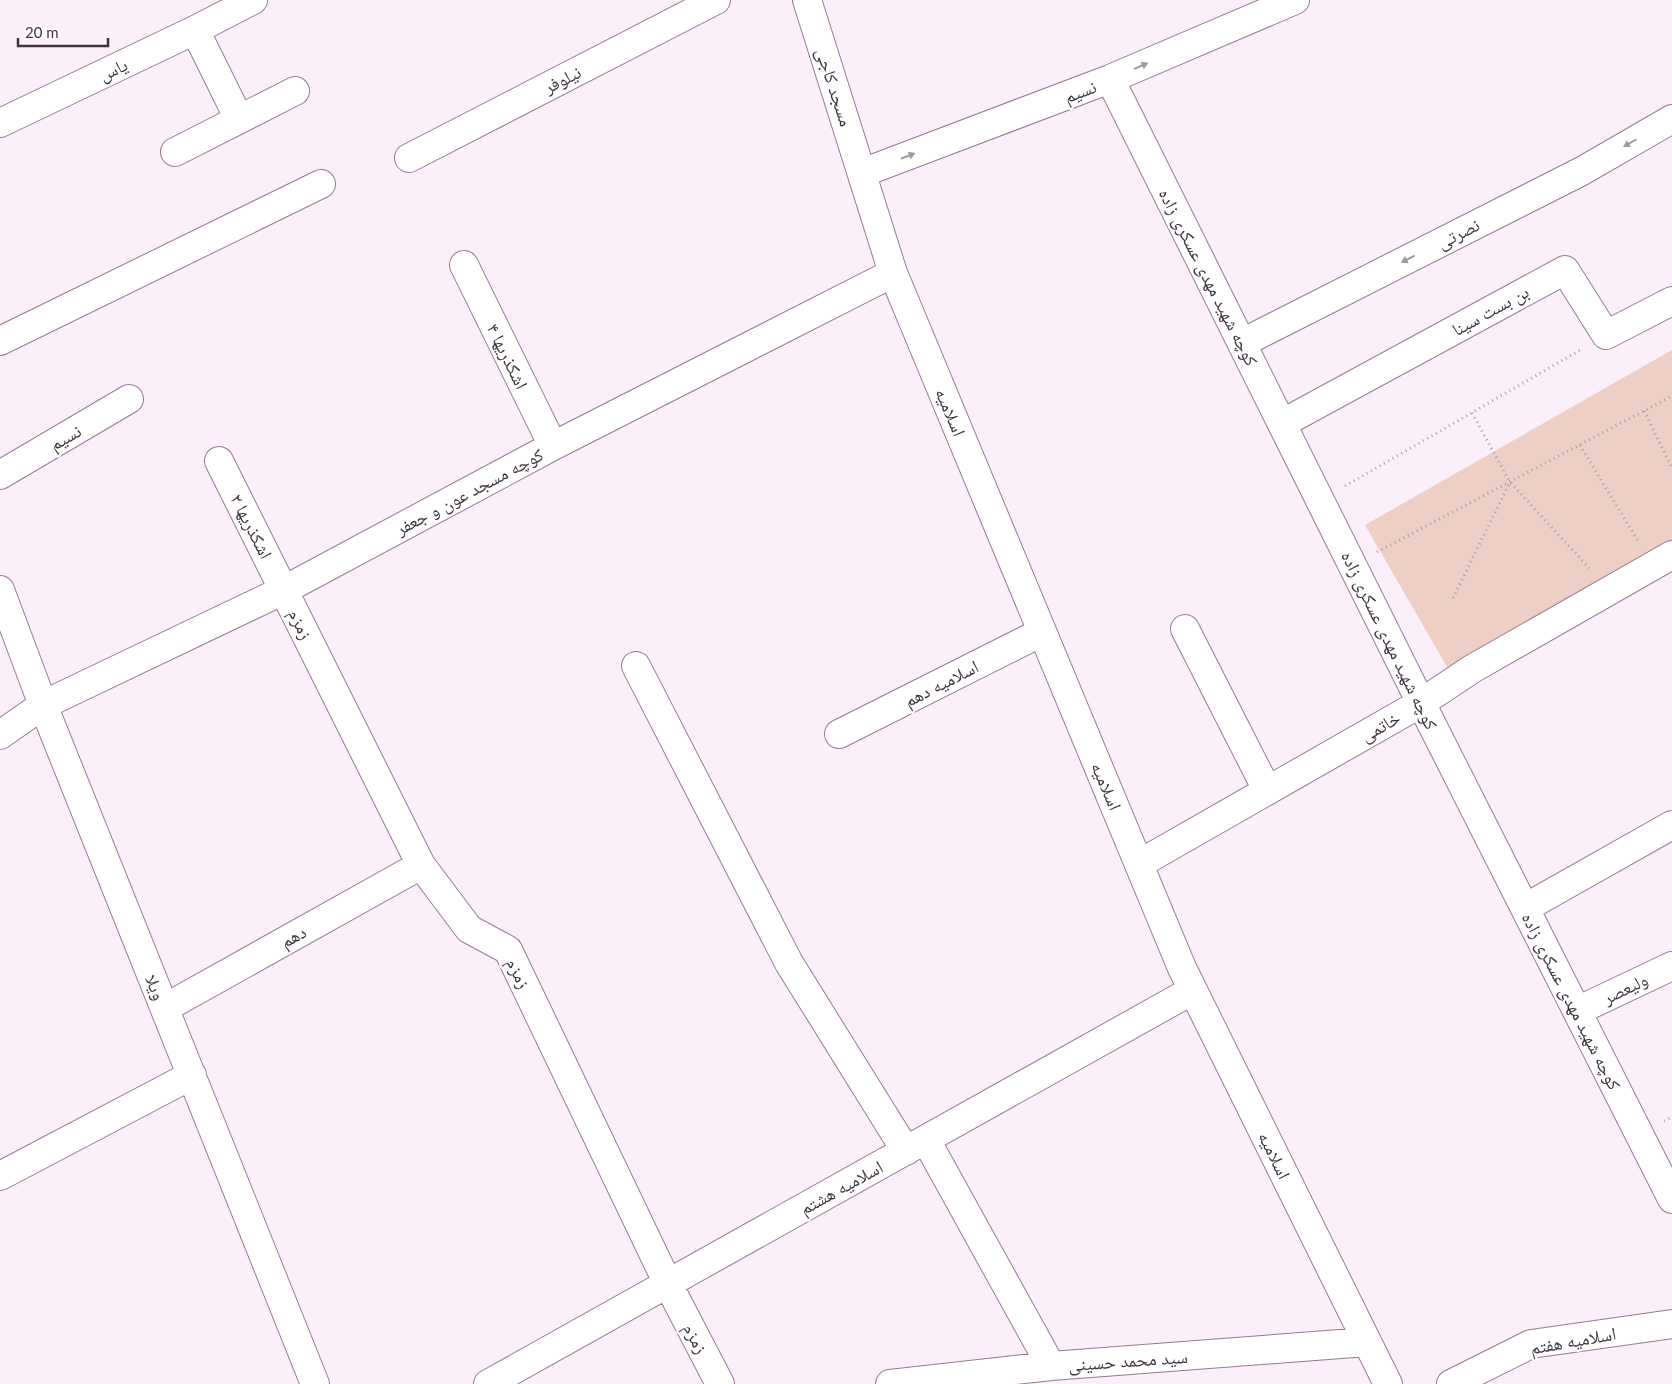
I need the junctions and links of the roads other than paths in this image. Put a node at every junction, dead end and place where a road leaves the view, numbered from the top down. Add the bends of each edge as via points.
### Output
1 (253, 0) edge
2 (716, 0) edge
3 (808, 0) edge
4 (1295, 0) edge
5 (1257, 7) edge
6 (196, 30) junction
7 (1110, 79) junction
8 (295, 91) dead end
9 (1672, 119) edge
10 (239, 120) junction
11 (0, 123) edge
12 (175, 152) dead end
13 (409, 158) dead end
14 (862, 173) junction
15 (321, 184) dead end
16 (464, 265) dead end
17 (893, 273) junction
18 (1672, 301) edge
19 (0, 341) edge
20 (1242, 343) junction
21 (129, 399) dead end
22 (1283, 423) junction
23 (553, 446) junction
24 (219, 461) dead end
25 (0, 475) edge
26 (1663, 561) edge
27 (0, 590) edge
28 (284, 590) junction
29 (1185, 629) dead end
30 (1042, 632) junction
31 (636, 666) dead end
32 (1421, 703) junction
33 (43, 705) junction
34 (840, 734) dead end
35 (0, 735) edge
36 (1267, 790) junction
37 (1672, 825) edge
38 (1139, 864) junction
39 (421, 865) junction
40 (1525, 908) junction
41 (1672, 966) edge
42 (1193, 990) junction
43 (165, 1008) junction
44 (1577, 1011) junction
45 (192, 1075) junction
46 (916, 1145) junction
47 (0, 1176) edge
48 (1669, 1187) edge
49 (668, 1284) junction
50 (1672, 1324) edge
51 (1367, 1342) junction
52 (1051, 1366) junction
53 (315, 1384) edge
54 (488, 1384) edge
55 (720, 1384) edge
56 (890, 1384) edge
57 (1388, 1384) edge
58 (1451, 1384) edge

1 - 6 street, یاس
2 - 13 street, نیلوفر
3 - 14 street, مسجد کاجی
4 - 5 street, نسیم
7 -> 5 street, نسیم
6 - 10 street
6 - 11 street, یاس
14 -> 7 street, نسیم
7 - 20 street, کوچه شهید مهدی عسکری زاده
8 - 10 street
9 -> 20 street, نصرتی via 1582,170
10 - 12 street
14 - 17 street, اسلامیه
15 - 19 street
16 - 23 street, اشکذریها ۴
17 - 23 street, کوچه مسجد عون و جعفر
17 - 30 street, اسلامیه
18 - 22 street, بن بست سینا via 1606,335 1565,270
20 - 22 street, کوچه شهید مهدی عسکری زاده
21 - 25 street, نسیم
22 - 32 street, کوچه شهید مهدی عسکری زاده
23 - 28 street, کوچه مسجد عون و جعفر
24 - 28 street, اشکذریها ۲
26 - 32 street, خاتمی via 1472,669
27 - 33 street, ویلا
28 - 33 street, کوچه مسجد عون و جعفر
28 - 39 street, زمزم
29 - 36 street
30 - 34 street, اسلامیه دهم
30 - 38 street, اسلامیه
31 - 46 street via 789,963
32 - 36 street, خاتمی
32 - 40 street, کوچه شهید مهدی عسکری زاده
33 - 35 street, کوچه مسجد عون و جعفر
33 - 43 street, ویلا
36 - 38 street, خاتمی
37 - 40 street
38 - 42 street, اسلامیه
39 - 43 street, دهم
39 - 49 street, زمزم via 469,929 508,950
40 - 44 street, کوچه شهید مهدی عسکری زاده
41 - 44 street, ولیعصر
42 - 46 street, اسلامیه هشتم
42 - 51 street, اسلامیه
43 - 45 street, ویلا
44 - 48 street, کوچه شهید مهدی عسکری زاده
45 - 47 street
45 - 53 street, ویلا
46 - 49 street, اسلامیه هشتم
46 - 52 street
49 - 54 street, اسلامیه هشتم
49 - 55 street, زمزم
50 - 58 street, اسلامیه هفتم via 1531,1344
51 - 52 street, سید محمد حسینی
51 - 57 street, اسلامیه
52 - 56 street, سید محمد حسینی

